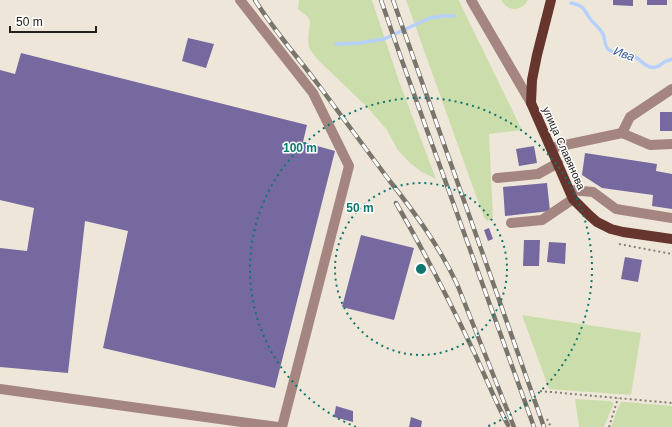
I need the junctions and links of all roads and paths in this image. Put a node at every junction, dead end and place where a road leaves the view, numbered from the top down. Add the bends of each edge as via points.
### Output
1 (240, 0) edge
2 (471, 0) edge
3 (551, 0) edge
4 (672, 89) edge
5 (531, 103) junction
6 (622, 133) junction
7 (672, 144) edge
8 (551, 148) junction
9 (558, 163) junction
10 (497, 178) dead end
11 (572, 195) junction
12 (672, 218) edge
13 (511, 223) dead end
14 (672, 239) edge
15 (619, 244) dead end
16 (672, 254) edge
17 (0, 389) edge
18 (540, 391) dead end
19 (618, 398) junction
20 (672, 403) edge
21 (547, 419) dead end
22 (278, 427) edge
23 (282, 427) edge
24 (551, 427) edge
25 (609, 427) edge

1 - 23 street via 313,93 349,166
2 - 5 street
3 - 5 main road, улица Славянова via 536,55
4 - 6 street via 630,117
5 - 8 main road, улица Славянова
6 - 7 street via 650,145
6 - 8 street
8 - 9 main road, улица Славянова
9 - 10 street via 538,174
9 - 11 main road, улица Славянова
11 - 12 street via 593,192 616,209
11 - 13 street via 542,220
11 - 14 main road, улица Славянова via 597,222 611,229
15 - 16 path
17 - 22 street
18 - 19 path
19 - 20 path
19 - 25 path
21 - 24 path

